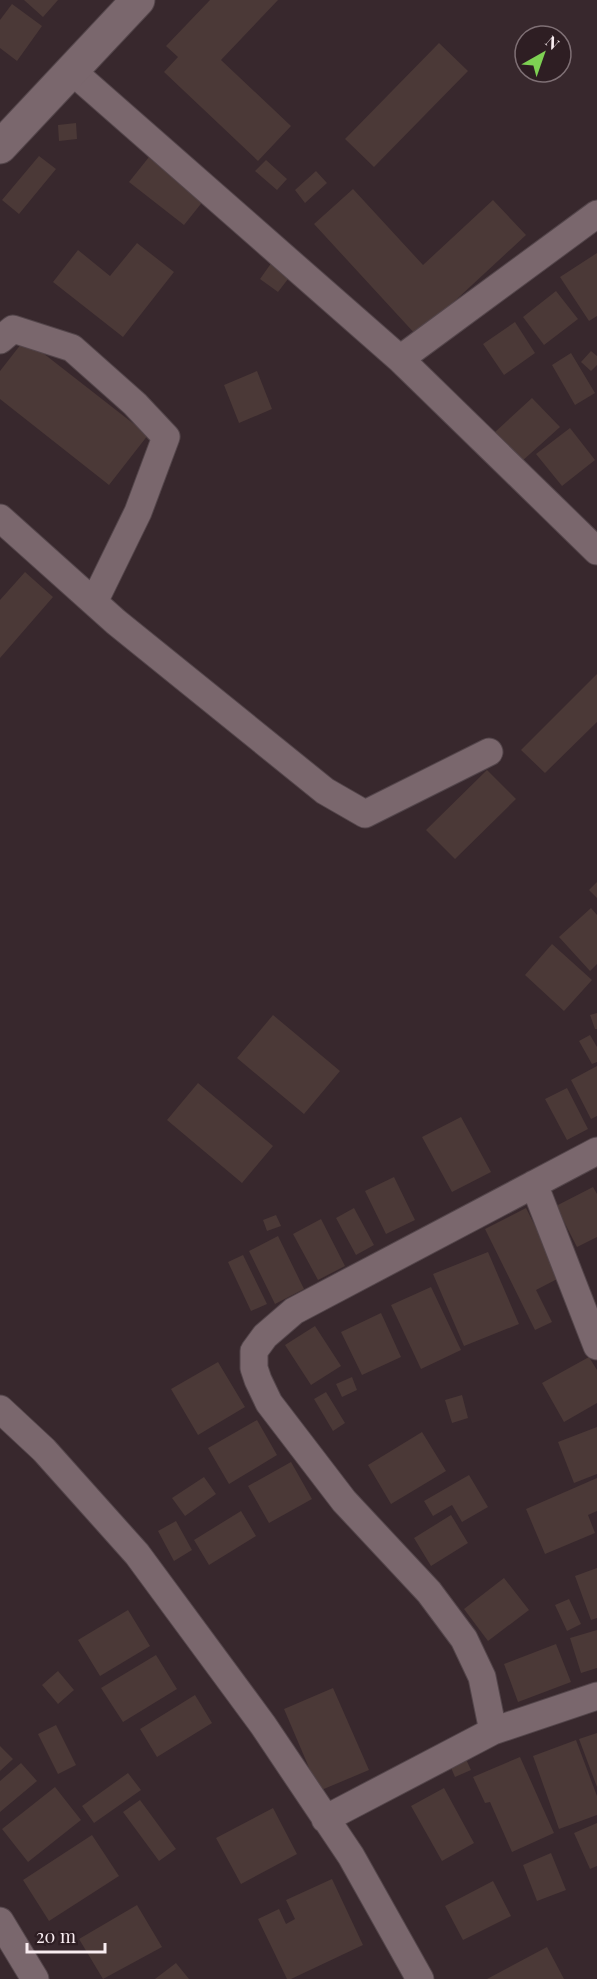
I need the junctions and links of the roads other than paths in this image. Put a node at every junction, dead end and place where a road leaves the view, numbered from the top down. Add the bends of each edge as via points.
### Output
1 (138, 0) edge
2 (72, 71) junction
3 (0, 147) edge
4 (597, 214) edge
5 (0, 340) edge
6 (400, 358) junction
7 (0, 518) edge
8 (597, 551) edge
9 (93, 602) junction
10 (489, 752) dead end
11 (597, 1151) edge
12 (534, 1184) junction
13 (597, 1346) edge
14 (0, 1409) edge
15 (597, 1696) edge
16 (493, 1731) junction
17 (325, 1819) junction
18 (0, 1921) edge
19 (35, 1979) edge
20 (420, 1979) edge

1 - 2 street
2 - 3 street
2 - 6 street
4 - 6 street
5 - 9 street via 13,329 72,348 166,437 138,512
6 - 8 street
7 - 9 street
9 - 10 street via 325,791 365,814
11 - 12 street
12 - 13 street
12 - 16 street via 294,1311 265,1336 254,1352 254,1368 269,1403 344,1501 429,1592 464,1639 482,1677
14 - 17 street via 44,1450 136,1554 263,1725
15 - 16 street
16 - 17 street
17 - 20 street via 351,1856
18 - 19 street

